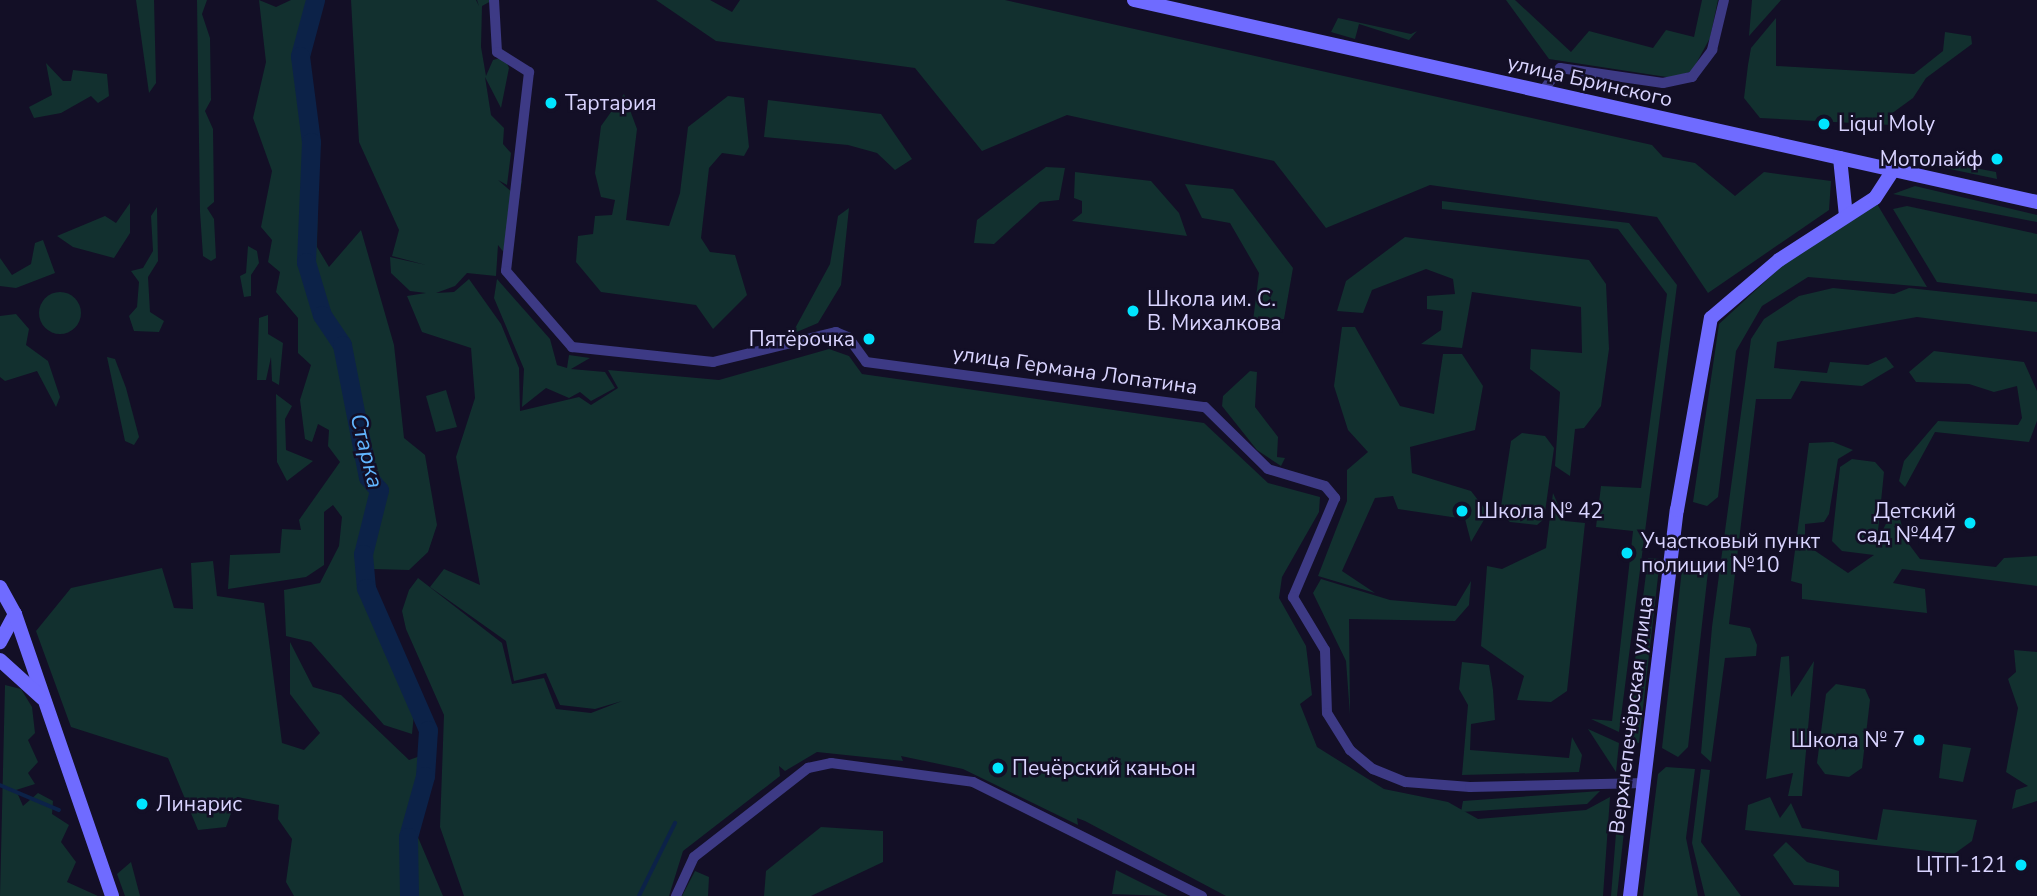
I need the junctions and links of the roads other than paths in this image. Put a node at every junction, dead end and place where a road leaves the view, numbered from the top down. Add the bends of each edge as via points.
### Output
1 (494, 0) edge
2 (1134, 0) edge
3 (1724, 0) edge
4 (1542, 92) junction
5 (1840, 158) junction
6 (1893, 170) junction
7 (2037, 202) edge
8 (1846, 216) junction
9 (0, 587) edge
10 (15, 614) junction
11 (0, 642) edge
12 (0, 660) edge
13 (45, 702) junction
14 (1645, 783) junction
15 (112, 896) edge
16 (676, 896) edge
17 (1202, 896) edge
18 (1630, 896) edge

1 - 14 street, улица Германа Лопатина via 491,29 506,63 529,72 506,271 572,347 713,362 836,332 848,337 866,362 1205,407 1268,469 1325,486 1335,498 1293,597 1329,663 1329,723 1356,756 1397,780 1453,787
2 - 4 street, улица Бринского
3 - 4 street via 1712,50 1692,77 1663,83 1560,68
4 - 5 street, улица Бринского
5 - 6 street, улица Бринского
5 - 8 street
6 - 7 street, улица Бринского
6 - 8 street, Верхнепечёрская улица via 1875,198
8 - 14 street, Верхнепечёрская улица via 1779,260 1711,318 1677,510
9 - 10 street
10 - 11 street
10 - 13 street
12 - 13 street
13 - 15 street
14 - 18 street, Верхнепечёрская улица
16 - 17 street via 680,875 694,857 808,768 831,763 973,782

